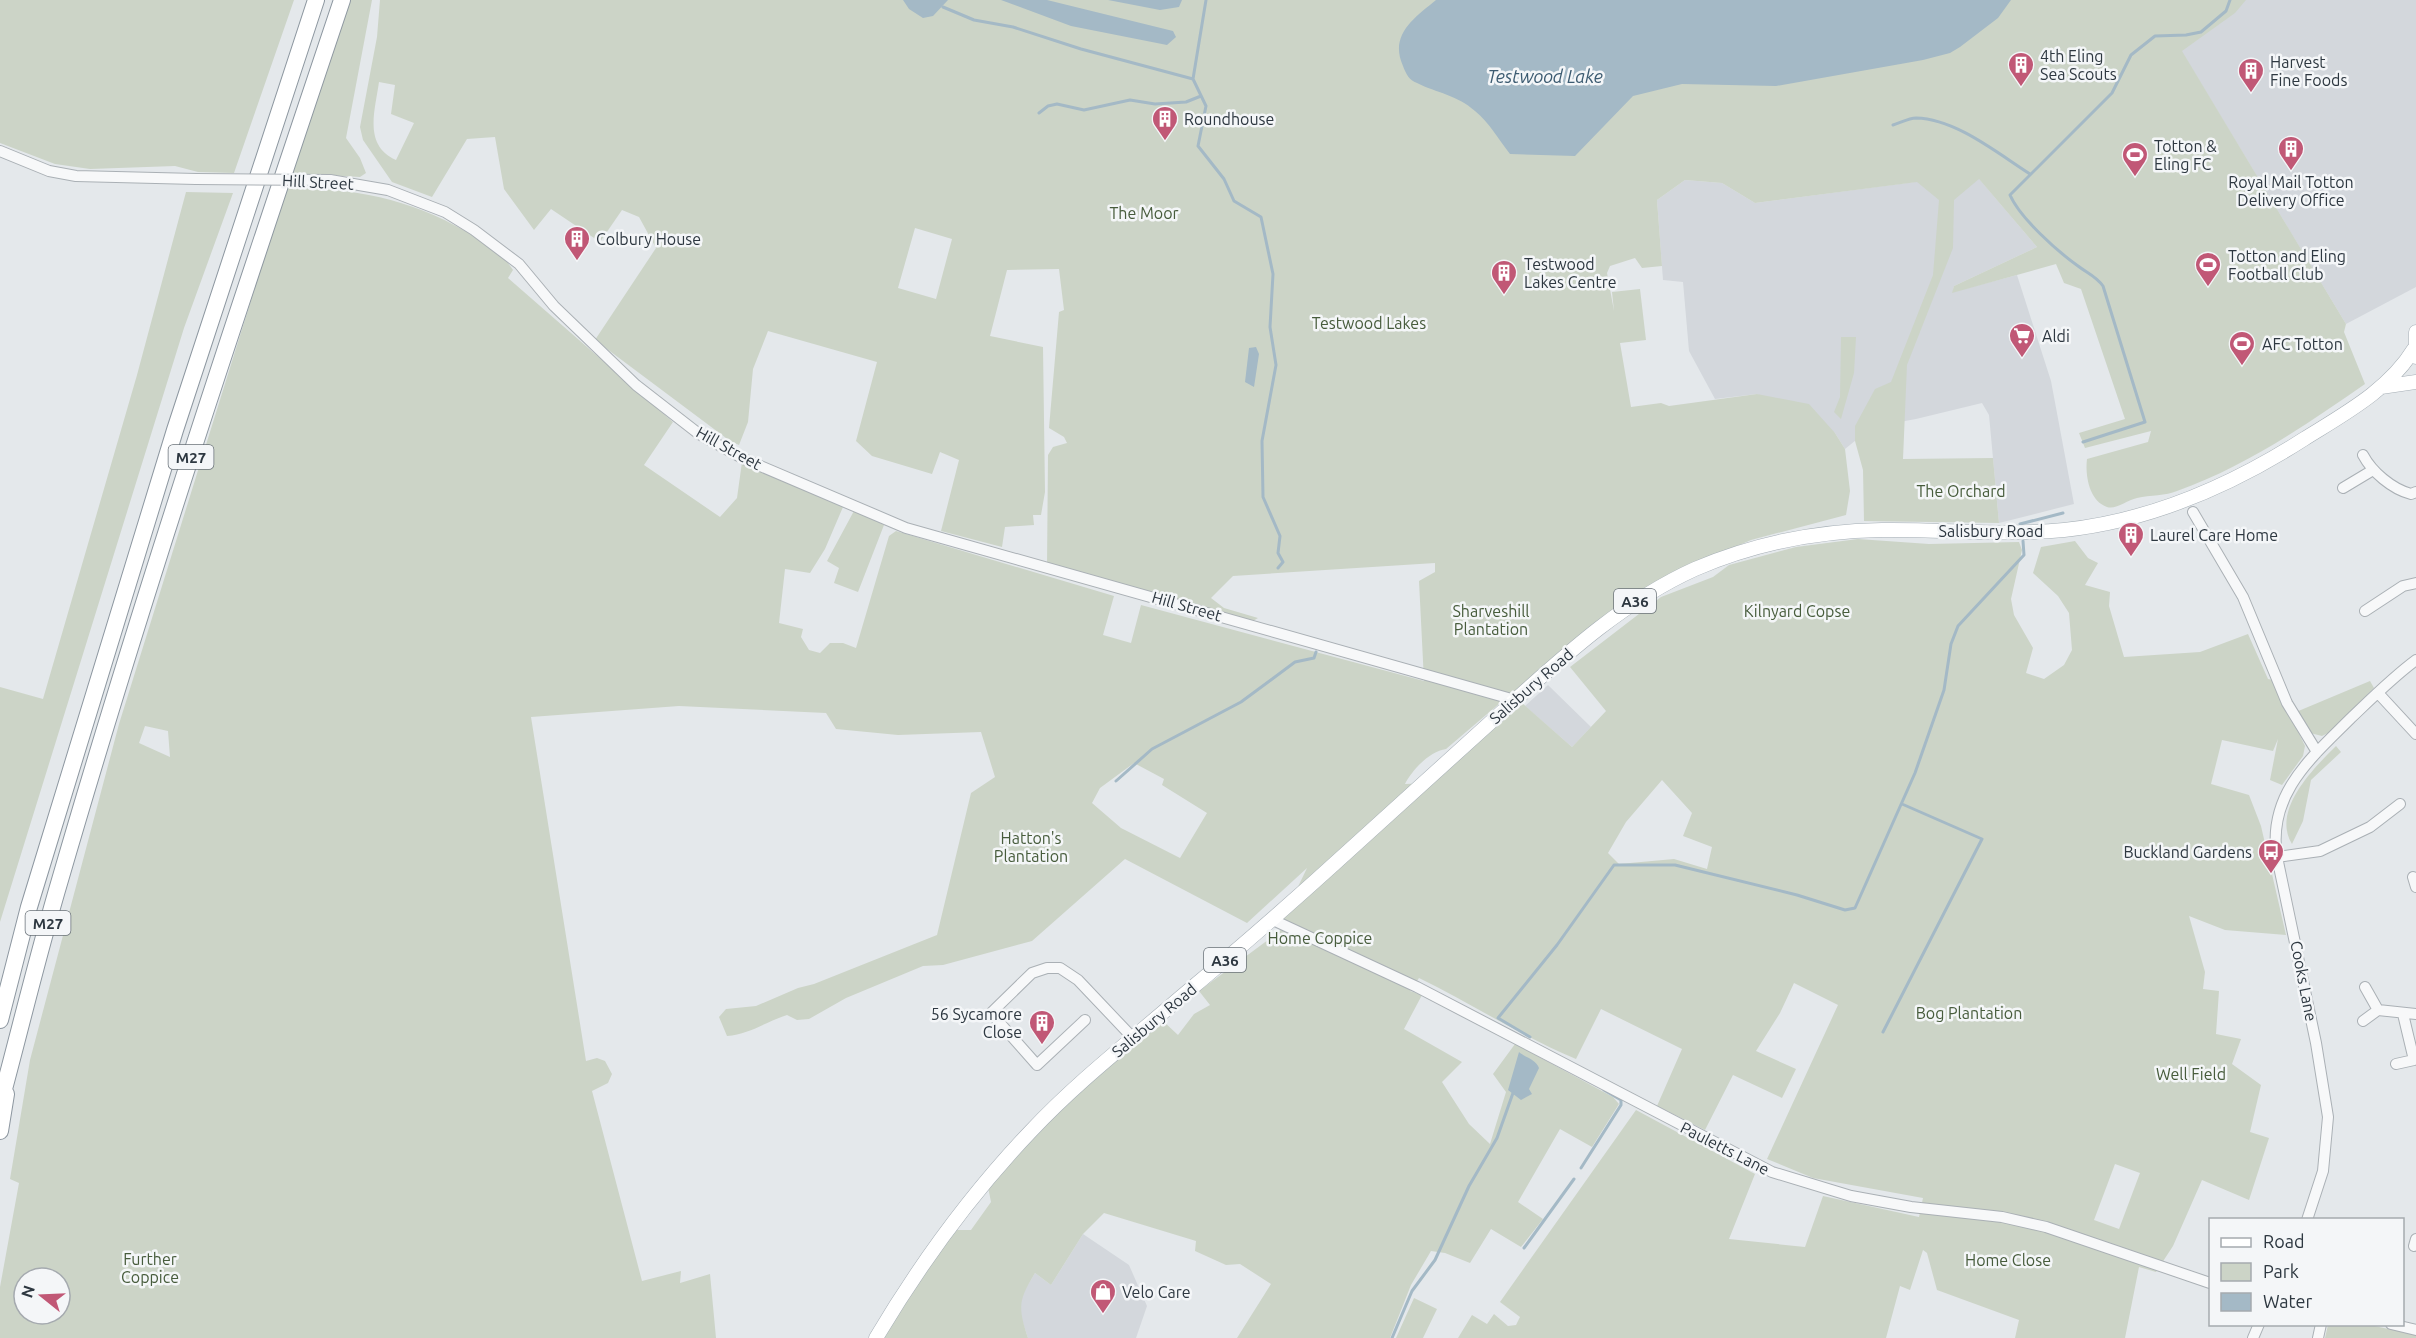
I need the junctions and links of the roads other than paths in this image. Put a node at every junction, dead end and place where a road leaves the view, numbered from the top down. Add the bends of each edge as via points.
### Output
1 (316, 0) edge
2 (342, 0) edge
3 (0, 151) edge
4 (2416, 332) edge
5 (2415, 353) edge
6 (2416, 382) edge
7 (2381, 387) junction
8 (2363, 455) dead end
9 (2373, 470) junction
10 (2343, 488) dead end
11 (2416, 492) edge
12 (2193, 518) dead end
13 (2416, 583) edge
14 (2365, 610) dead end
15 (2416, 660) edge
16 (2378, 693) junction
17 (1515, 700) junction
18 (2416, 734) edge
19 (2317, 752) junction
20 (2400, 804) dead end
21 (2277, 857) junction
22 (29, 907) junction
23 (1273, 920) junction
24 (2365, 987) dead end
25 (0, 994) edge
26 (2378, 1010) junction
27 (2403, 1014) junction
28 (2416, 1014) edge
29 (0, 1020) edge
30 (1085, 1020) dead end
31 (2363, 1022) dead end
32 (1133, 1038) junction
33 (2396, 1064) dead end
34 (9, 1069) junction
35 (0, 1104) edge
36 (0, 1131) edge
37 (2308, 1218) edge
38 (2209, 1282) edge
39 (2399, 1326) edge
40 (2416, 1330) edge
41 (876, 1338) edge

1 - 22 highway, M27 via 178,419
2 - 34 highway, M27 via 110,713
3 - 17 street, Hill Street, bridge via 50,171 76,176 330,180 388,190 445,212 519,264 554,306 636,385 699,434 744,459 906,528
4 - 5 main road
5 - 7 main road, Salisbury Road / A36
6 - 7 main road, Salisbury Road / A36
7 - 17 main road, Salisbury Road / A36 via 2263,464 2188,498 2130,518 2037,532 1847,532 1788,538 1737,553 1692,571 1627,606
8 - 9 street
9 - 10 street
9 - 11 street via 2404,492
12 - 19 street via 2243,597 2288,703
13 - 14 street via 2403,586
15 - 16 street, Cooks Lane
16 - 18 street
16 - 19 street, Cooks Lane
17 - 23 main road, Salisbury Road / A36
19 - 21 street, Cooks Lane via 2282,804 2275,829
20 - 21 street via 2370,827 2320,851
21 - 37 street, Cooks Lane via 2328,1117 2323,1172
22 - 25 highway, M27
22 - 29 highway, M27
23 - 32 main road, Salisbury Road / A36
23 - 38 street, Pauletts Lane via 1417,987 1772,1172 1851,1196 2046,1227
24 - 26 street
26 - 27 street
26 - 31 street
27 - 28 street
27 - 33 street via 2414,1060
30 - 32 street via 1037,1065 991,1013 1032,973 1060,968 1078,980
32 - 41 main road, Salisbury Road / A36 via 1077,1086 996,1168 935,1246
34 - 35 highway, M27
34 - 36 highway, M27
39 - 40 street

